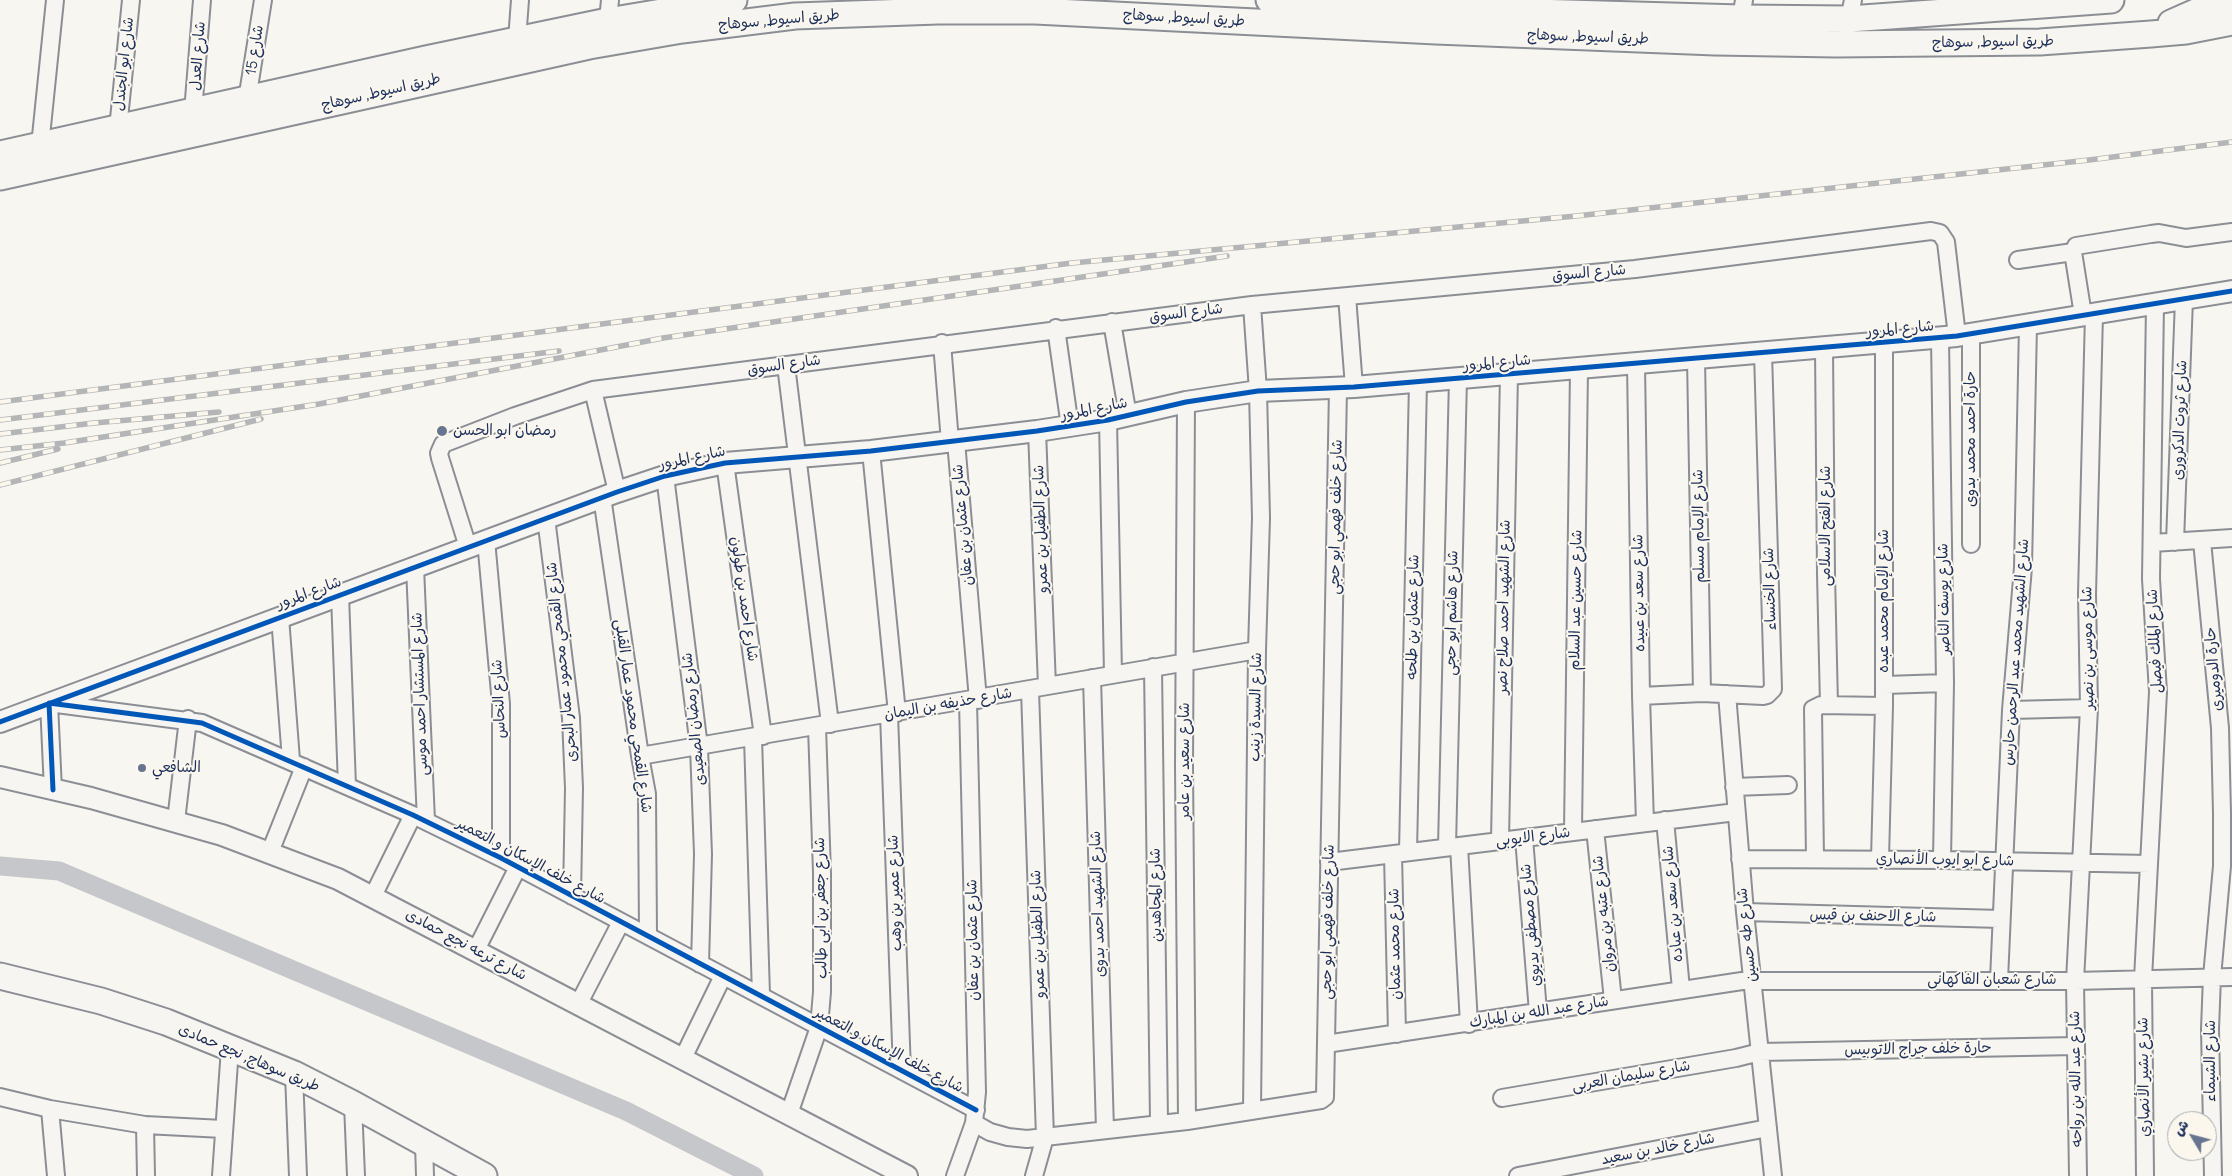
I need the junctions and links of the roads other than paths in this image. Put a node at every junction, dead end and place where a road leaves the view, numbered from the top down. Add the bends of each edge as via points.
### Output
1 (55, 0) edge
2 (131, 0) edge
3 (202, 0) edge
4 (263, 0) edge
5 (520, 0) edge
6 (734, 0) edge
7 (1269, 0) edge
8 (2111, 0) edge
9 (2232, 0) edge
10 (694, 3) edge
11 (934, 5) edge
12 (1428, 5) edge
13 (1511, 6) edge
14 (880, 7) edge
15 (1610, 7) edge
16 (1743, 9) edge
17 (1851, 9) edge
18 (609, 10) edge
19 (2232, 22) edge
20 (2151, 34) junction
21 (517, 40) junction
22 (428, 70) junction
23 (247, 100) junction
24 (193, 112) junction
25 (118, 129) junction
26 (40, 146) junction
27 (0, 154) edge
28 (0, 177) edge
29 (2232, 232) edge
30 (2073, 252) junction
31 (2018, 260) dead end
32 (2232, 291) edge
33 (1347, 296) junction
34 (2184, 299) junction
35 (1252, 304) junction
36 (2155, 304) junction
37 (2088, 315) junction
38 (1112, 322) junction
39 (2028, 324) junction
40 (1056, 328) junction
41 (1956, 336) junction
42 (942, 343) junction
43 (1884, 343) junction
44 (1824, 348) junction
45 (1763, 353) junction
46 (1696, 359) junction
47 (786, 364) junction
48 (1636, 364) junction
49 (1579, 369) junction
50 (1509, 374) junction
51 (1458, 378) junction
52 (1418, 382) junction
53 (1346, 388) junction
54 (593, 390) junction
55 (1258, 391) junction
56 (1186, 402) junction
57 (1128, 416) junction
58 (1108, 420) junction
59 (1070, 427) junction
60 (1037, 431) junction
61 (953, 441) junction
62 (871, 451) junction
63 (797, 456) junction
64 (725, 462) junction
65 (664, 476) junction
66 (610, 494) junction
67 (546, 518) junction
68 (2232, 538) edge
69 (2202, 540) junction
70 (2175, 542) junction
71 (2152, 543) junction
72 (477, 544) junction
73 (1971, 544) dead end
74 (415, 567) junction
75 (340, 595) junction
76 (280, 617) junction
77 (1257, 650) junction
78 (1185, 662) junction
79 (1153, 667) junction
80 (1113, 674) junction
81 (1092, 678) junction
82 (1945, 683) junction
83 (1885, 685) junction
84 (1048, 686) junction
85 (1030, 690) junction
86 (1702, 693) junction
87 (1727, 694) junction
88 (1641, 696) junction
89 (973, 700) junction
90 (49, 703) junction
91 (1829, 705) junction
92 (1884, 706) junction
93 (2089, 708) junction
94 (2011, 710) junction
95 (2225, 710) edge
96 (893, 714) junction
97 (188, 720) junction
98 (0, 722) edge
99 (824, 725) junction
100 (758, 737) junction
101 (699, 747) junction
102 (640, 756) junction
103 (298, 763) junction
104 (0, 777) edge
105 (1788, 785) dead end
106 (347, 786) junction
107 (1734, 787) junction
108 (53, 790) junction
109 (1736, 812) junction
110 (2227, 812) edge
111 (420, 818) junction
112 (1665, 820) junction
113 (176, 821) junction
114 (1645, 823) junction
115 (1595, 829) junction
116 (1573, 832) junction
117 (1524, 838) junction
118 (1500, 840) junction
119 (1453, 846) junction
120 (270, 852) junction
121 (1401, 853) junction
122 (501, 858) junction
123 (1740, 859) junction
124 (1815, 859) junction
125 (1880, 859) junction
126 (1942, 860) junction
127 (2003, 860) junction
128 (1329, 862) junction
129 (2080, 862) junction
130 (2149, 864) junction
131 (518, 867) junction
132 (373, 896) junction
133 (572, 896) junction
134 (1744, 912) junction
135 (2001, 919) junction
136 (621, 922) junction
137 (648, 935) junction
138 (476, 950) junction
139 (700, 964) junction
140 (0, 976) edge
141 (723, 976) junction
142 (2212, 977) junction
143 (2232, 977) edge
144 (2143, 979) junction
145 (1752, 980) junction
146 (1999, 980) junction
147 (2075, 981) junction
148 (1681, 989) junction
149 (761, 995) junction
150 (1613, 1000) junction
151 (578, 1003) junction
152 (1538, 1012) junction
153 (1469, 1024) junction
154 (819, 1028) junction
155 (1397, 1034) junction
156 (1326, 1044) junction
157 (2076, 1046) junction
158 (230, 1048) junction
159 (1760, 1052) junction
160 (683, 1058) junction
161 (902, 1071) junction
162 (294, 1074) junction
163 (0, 1097) edge
164 (1502, 1098) dead end
165 (353, 1104) junction
166 (50, 1109) junction
167 (1252, 1110) junction
168 (789, 1114) junction
169 (975, 1117) junction
170 (1187, 1121) junction
171 (1159, 1122) junction
172 (145, 1125) junction
173 (1768, 1128) junction
174 (223, 1129) junction
175 (1105, 1130) junction
176 (1045, 1137) junction
177 (424, 1143) junction
178 (56, 1176) edge
179 (146, 1176) edge
180 (221, 1176) edge
181 (298, 1176) edge
182 (356, 1176) edge
183 (425, 1176) edge
184 (484, 1176) edge
185 (907, 1176) edge
186 (955, 1176) edge
187 (1034, 1176) edge
188 (1518, 1176) edge
189 (1773, 1176) edge
190 (2078, 1176) edge
191 (2145, 1176) edge
192 (2213, 1176) edge

1 - 26 street
2 - 25 street, شارع ابو الجندل
3 - 24 street, شارع العدل
4 - 23 street, شارع 15
5 - 21 street
6 - 10 main road, طريق اسيوط, سوهاج
7 - 12 main road, طريق اسيوط, سوهاج
8 - 17 main road, طريق اسيوط, سوهاج
9 - 20 main road via 2198,11
10 - 18 main road, طريق اسيوط, سوهاج
11 - 14 main road, طريق اسيوط, سوهاج
11 - 20 main road, طريق اسيوط, سوهاج via 1714,42 2040,42
12 - 13 main road, طريق اسيوط, سوهاج
13 - 15 main road, طريق اسيوط, سوهاج
14 - 22 main road, طريق اسيوط, سوهاج via 682,30
15 - 16 main road, طريق اسيوط, سوهاج
16 - 17 main road, طريق اسيوط, سوهاج
18 - 21 main road, طريق اسيوط, سوهاج
19 - 20 main road, طريق اسيوط, سوهاج
21 - 22 main road, طريق اسيوط, سوهاج
22 - 23 main road, طريق اسيوط, سوهاج
22 - 28 main road, طريق اسيوط, سوهاج
23 - 24 main road, طريق اسيوط, سوهاج
24 - 25 main road, طريق اسيوط, سوهاج
25 - 26 main road, طريق اسيوط, سوهاج
26 - 27 main road, طريق اسيوط, سوهاج
29 - 30 street via 2186,238 2151,234 2079,245
30 - 31 street
30 - 37 street, شارع موسى بن نصير
32 - 34 street, شارع المرور
33 - 35 street, شارع السوق
33 - 41 street, شارع السوق via 1635,269 1936,231 1946,242
33 - 53 street, شارع خلف فهمي ابو حجى
34 - 36 street, شارع المرور
34 - 70 street, شارع ثروت الدكرورى
35 - 38 street, شارع السوق
35 - 55 street, شارع السيدة زينب
36 - 37 street, شارع المرور
36 - 71 street, شارع الملك فيصل
37 - 39 street, شارع المرور
37 - 93 street, شارع موسى بن نصير
38 - 40 street, شارع السوق
38 - 57 street
39 - 41 street, شارع المرور
39 - 94 street, شارع الشهيد محمد عبد الرحمن حارس via 2023,568
40 - 42 street, شارع السوق
40 - 59 street
41 - 43 street, شارع المرور
41 - 73 street, حارة احمد محمد بدوى
41 - 82 street, شارع يوسف الناصر
42 - 47 street, شارع السوق
42 - 61 street, شارع عثمان بن عفان
43 - 44 street, شارع المرور
43 - 83 street, شارع الإمام محمد عبده
44 - 45 street, شارع المرور
44 - 91 street, شارع الفتح الاسلامى
45 - 46 street, شارع المرور
45 - 87 street, شارع الخنساء via 1773,689 1762,696
46 - 48 street, شارع المرور
46 - 86 street, شارع الإمام مسلم
47 - 54 street, شارع السوق
47 - 63 street, شارع جعفر بن ابى طالب
48 - 49 street, شارع المرور
48 - 88 street, شارع سعد بن عبيده
49 - 50 street, شارع المرور
49 - 116 street, شارع حسين عبد السلام
50 - 51 street, شارع المرور
50 - 118 street, شارع الشهيد احمد صلاح نصر
51 - 52 street, شارع المرور
51 - 119 street, شارع هاشم ابو حجى
52 - 53 street, شارع المرور
52 - 121 street, شارع عثمان بن طلحه
53 - 55 street, شارع المرور
53 - 128 street, شارع خلف فهمي ابو حجى
54 - 66 street, شارع القمحي محمود عمار القبلى
54 - 72 street, شارع السوق via 443,444 440,458
55 - 56 street, شارع المرور
55 - 77 street, شارع السيدة زينب via 1261,518
56 - 57 street, شارع المرور
56 - 78 street, شارع سعيد بن عامر
57 - 58 street, شارع المرور
58 - 59 street, شارع المرور
58 - 80 street
59 - 60 street, شارع المرور
60 - 61 street, شارع المرور
60 - 84 street, شارع الطفيل بن عمرو
61 - 62 street, شارع المرور
61 - 89 street, شارع عثمان بن عفان
62 - 63 street, شارع المرور
62 - 96 street, شارع عمير بن وهب
63 - 64 street, شارع المرور
63 - 99 street, شارع جعفر بن ابى طالب
64 - 65 street, شارع المرور
64 - 100 street, شارع احمد بن طولون
65 - 66 street, شارع المرور
65 - 101 street, شارع رمضان الصعيدى
66 - 67 street, شارع المرور
66 - 102 street, شارع القمحي محمود عمار القبلى
67 - 72 street, شارع المرور
67 - 133 street, شارع القمحي محمود عمار البحرى via 571,718 574,788
68 - 69 street
69 - 70 street
69 - 95 street, حارة الدوميرى
70 - 71 street
71 - 130 street, شارع الملك فيصل via 2158,692
72 - 74 street, شارع المرور
72 - 122 street, شارع النحاس via 501,704
74 - 75 street, شارع المرور
74 - 111 street, شارع المستشار احمد موسى
75 - 76 street, شارع المرور
75 - 106 street
76 - 90 street, شارع المرور
76 - 103 street
77 - 78 street, شارع حذيفه بن اليمان
77 - 167 street, شارع السيدة زينب
78 - 79 street, شارع حذيفه بن اليمان
78 - 170 street, شارع سعيد بن عامر
79 - 80 street, شارع حذيفه بن اليمان
79 - 171 street, شارع المجاهدين
80 - 81 street, شارع حذيفه بن اليمان
81 - 84 street, شارع حذيفه بن اليمان
81 - 175 street, شارع الشهيد احمد بدوى
82 - 83 street
82 - 126 street, شارع يوسف الناصر
83 - 92 street, شارع الإمام محمد عبده
84 - 85 street, شارع حذيفه بن اليمان
85 - 89 street, شارع حذيفه بن اليمان
85 - 176 street, شارع الطفيل بن عمرو
86 - 87 street, شارع الخنساء
86 - 88 street, شارع الخنساء
87 - 107 street, شارع طه حسين
88 - 114 street, شارع سعد بن عبيده
89 - 96 street, شارع حذيفه بن اليمان
89 - 169 street, شارع عثمان بن عفان
90 - 97 street, شارع خلف الإسكان و التعمير
90 - 98 street, شارع المرور
90 - 108 street
91 - 92 street
91 - 124 street via 1816,706 1812,713
92 - 125 street, شارع الإمام محمد عبده
93 - 94 street
93 - 129 street, شارع موسى بن نصير
94 - 127 street, شارع الشهيد محمد عبد الرحمن حارس
95 - 110 street, حارة الدوميرى via 2220,728
96 - 99 street, شارع حذيفه بن اليمان
96 - 161 street, شارع عمير بن وهب
97 - 103 street, شارع خلف الإسكان و التعمير
97 - 113 street
99 - 100 street, شارع حذيفه بن اليمان
99 - 154 street, شارع جعفر بن ابى طالب via 823,953
100 - 101 street, شارع حذيفه بن اليمان
100 - 149 street, شارع احمد بن طولون
101 - 102 street, شارع حذيفه بن اليمان
101 - 139 street, شارع رمضان الصعيدى via 703,854
102 - 137 street, شارع القمحي محمود عمار القبلى via 647,794
103 - 106 street, شارع خلف الإسكان و التعمير
103 - 120 street
104 - 108 street, شارع ترعه نجع حمادى
105 - 107 street
106 - 111 street, شارع خلف الإسكان و التعمير
107 - 109 street, شارع طه حسين
108 - 113 street, شارع ترعه نجع حمادى
109 - 112 street, شارع الايوبى
109 - 123 street, شارع طه حسين
110 - 142 street, حارة الدوميرى
111 - 122 street, شارع خلف الإسكان و التعمير
111 - 132 street
112 - 114 street, شارع الايوبى
112 - 148 street, شارع سعد بن عباده
113 - 120 street, شارع ترعه نجع حمادى
114 - 115 street, شارع الايوبى
115 - 116 street, شارع الايوبى
115 - 150 street, شارع عتبه بن مروان
116 - 117 street, شارع الايوبى
117 - 118 street, شارع الايوبى
117 - 152 street, شارع مصطفى بديوي
118 - 119 street, شارع الايوبى
119 - 121 street, شارع الايوبى
119 - 153 street, شارع هاشم ابو حجى
120 - 132 street, شارع ترعه نجع حمادى
121 - 128 street, شارع الايوبى
121 - 155 street, شارع محمد عثمان
122 - 131 street, شارع خلف الإسكان و التعمير
123 - 124 street, شارع ابو ايوب الأنصاري
123 - 134 street, شارع طه حسين
124 - 125 street, شارع ابو ايوب الأنصاري
125 - 126 street, شارع ابو ايوب الأنصاري
126 - 127 street, شارع ابو ايوب الأنصاري
127 - 129 street, شارع ابو ايوب الأنصاري
127 - 135 street, شارع الشهيد محمد عبد الرحمن حارس
128 - 156 street, شارع خلف فهمي ابو حجى
129 - 130 street, شارع ابو ايوب الأنصاري
129 - 147 street, شارع موسى بن نصير
130 - 144 street, شارع الملك فيصل
131 - 133 street, شارع خلف الإسكان و التعمير
131 - 138 street
132 - 138 street, شارع ترعه نجع حمادى
133 - 136 street, شارع خلف الإسكان و التعمير
134 - 135 street, شارع الاحنف بن قيس
134 - 145 street, شارع طه حسين
135 - 146 street, شارع الشهيد محمد عبد الرحمن حارس
136 - 137 street, شارع خلف الإسكان و التعمير
136 - 151 street
137 - 139 street, شارع خلف الإسكان و التعمير
138 - 151 street, شارع ترعه نجع حمادى
139 - 141 street, شارع خلف الإسكان و التعمير
140 - 158 main road, طريق سوهاج, نجع حمادى via 101,1001 166,1022
141 - 149 street, شارع خلف الإسكان و التعمير
141 - 160 street
142 - 143 street, شارع شعبان الفاكهانى
142 - 144 street, شارع شعبان الفاكهانى
142 - 192 street, شارع الشيماء via 2210,1079
144 - 147 street, شارع شعبان الفاكهانى
144 - 191 street, شارع بشير الأنصاري
145 - 146 street, شارع شعبان الفاكهانى
145 - 148 street, شارع عبد الله بن المبارك
145 - 159 street, شارع طه حسين
146 - 147 street, شارع شعبان الفاكهانى
147 - 157 street, شارع عبد الله بن رواحه
148 - 150 street, شارع عبد الله بن المبارك
149 - 154 street, شارع خلف الإسكان و التعمير
150 - 152 street, شارع عبد الله بن المبارك
151 - 160 street, شارع ترعه نجع حمادى
152 - 153 street, شارع عبد الله بن المبارك
153 - 155 street, شارع عبد الله بن المبارك
154 - 161 street, شارع خلف الإسكان و التعمير
154 - 168 street, شارع جعفر بن ابى طالب
155 - 156 street, شارع عبد الله بن المبارك
156 - 167 street, شارع خلف فهمي ابو حجى via 1324,1099
157 - 159 street, حارة خلف جراج الاتوبيس
157 - 190 street, شارع عبد الله بن رواحه
158 - 162 main road, طريق سوهاج, نجع حمادى
158 - 174 street
159 - 164 street, شارع سليمان العربى
159 - 173 street, شارع طه حسين
160 - 168 street, شارع ترعه نجع حمادى
161 - 169 street, شارع خلف الإسكان و التعمير
162 - 165 main road, طريق سوهاج, نجع حمادى
162 - 181 street
163 - 166 street
165 - 177 main road, طريق سوهاج, نجع حمادى
165 - 182 street
166 - 172 street
166 - 178 street
167 - 170 street, شارع خلف فهمي ابو حجى
168 - 185 street, شارع ترعه نجع حمادى
169 - 176 street, شارع خلف فهمي ابو حجى via 990,1132 1008,1137
169 - 186 street, شارع عثمان بن عفان
170 - 171 street, شارع خلف فهمي ابو حجى
171 - 175 street, شارع خلف فهمي ابو حجى
172 - 174 street
172 - 179 street
173 - 188 street, شارع خالد بن سعيد
173 - 189 street, شارع طه حسين
174 - 180 street
175 - 176 street, شارع خلف فهمي ابو حجى
176 - 187 street, شارع الطفيل بن عمرو
177 - 183 street
177 - 184 main road, طريق سوهاج, نجع حمادى

